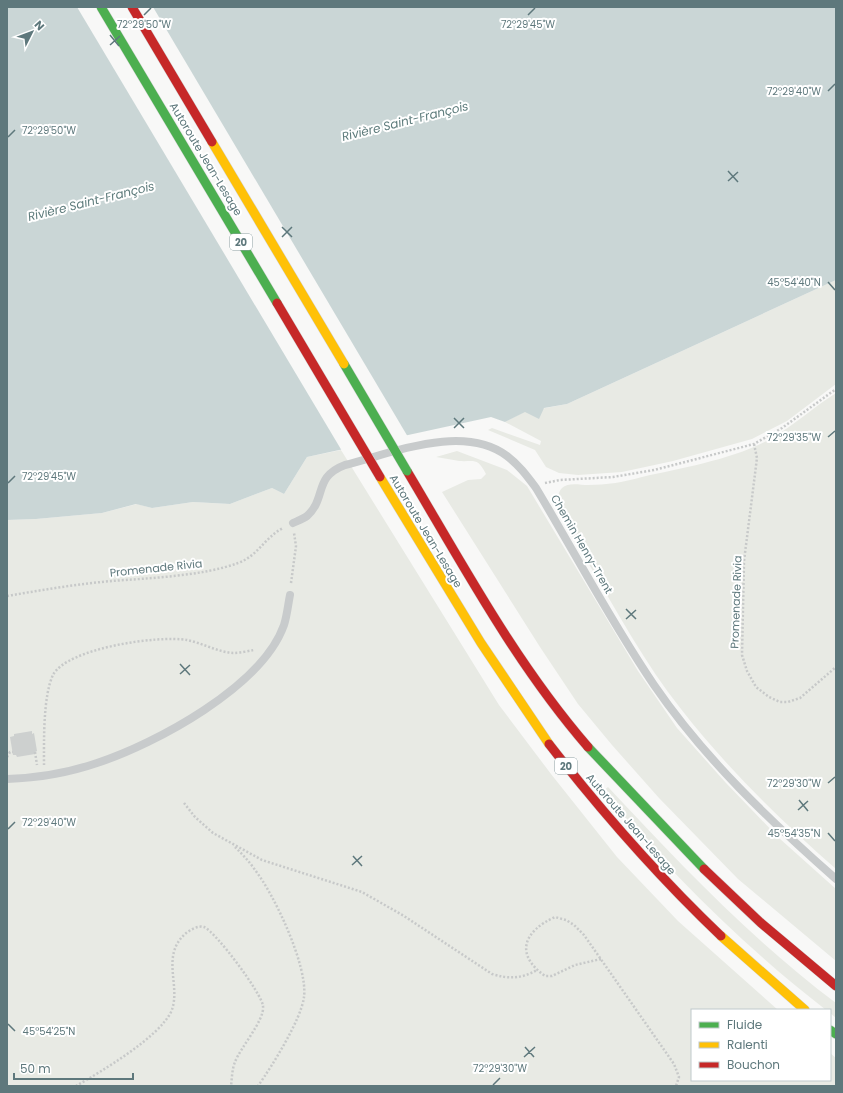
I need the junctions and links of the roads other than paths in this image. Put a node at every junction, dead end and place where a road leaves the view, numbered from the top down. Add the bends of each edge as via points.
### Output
1 (101, 7) edge
2 (132, 7) edge
3 (293, 523) road end
4 (290, 595) dead end
5 (7, 779) edge
6 (836, 879) edge
7 (836, 986) edge
8 (804, 1009) edge

1 - 8 highway, Autoroute Jean-Lesage / 20, bridge via 380,477 492,662 533,722 578,782 635,849 686,903
2 - 7 highway, Autoroute Jean-Lesage / 20, bridge via 510,642 546,694 625,788 711,876 779,940
3 - 6 lane, Chemin Henry-Trent via 306,517 311,511 325,479 335,469 432,442 472,441 506,456 522,470 536,488 654,685 677,715 747,796 792,841
4 - 5 lane via 283,626 265,657 236,686 185,722 119,755 77,769 44,776

